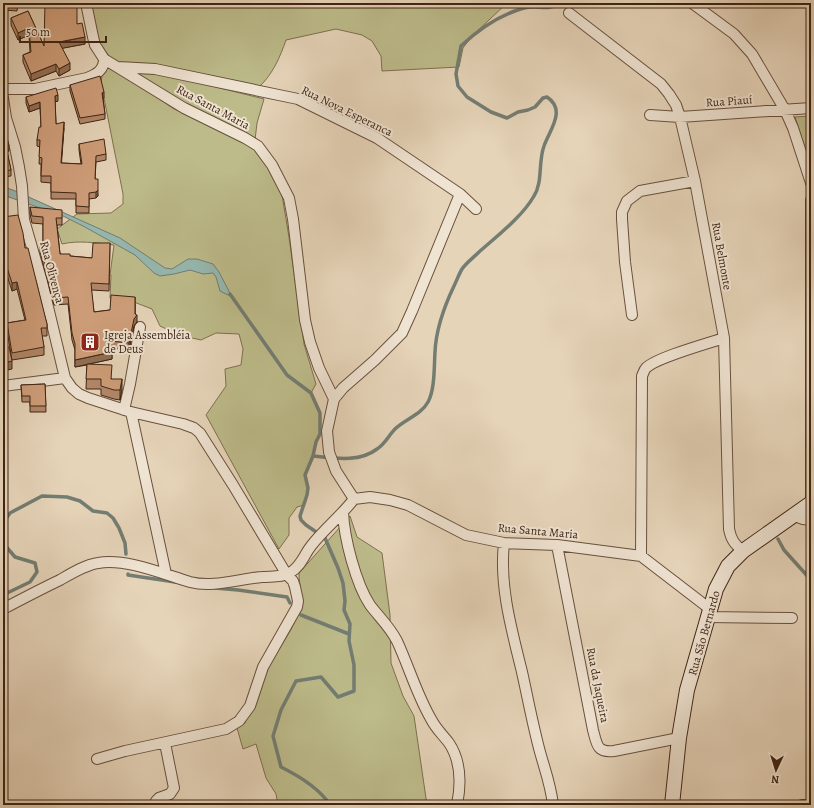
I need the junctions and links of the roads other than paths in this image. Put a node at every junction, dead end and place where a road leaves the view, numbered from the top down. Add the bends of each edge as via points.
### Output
1 (86, 3) edge
2 (692, 3) edge
3 (569, 13) dead end
4 (104, 59) junction
5 (118, 67) junction
6 (3, 89) edge
7 (3, 98) edge
8 (811, 108) edge
9 (785, 110) junction
10 (650, 115) dead end
11 (680, 117) junction
12 (695, 181) junction
13 (811, 183) edge
14 (460, 194) junction
15 (811, 200) edge
16 (476, 208) dead end
17 (632, 315) dead end
18 (140, 327) dead end
19 (724, 338) junction
20 (65, 378) junction
21 (3, 386) edge
22 (334, 399) junction
23 (127, 411) junction
24 (354, 499) junction
25 (811, 503) edge
26 (343, 512) junction
27 (792, 516) junction
28 (811, 520) edge
29 (504, 543) junction
30 (557, 545) junction
31 (743, 551) junction
32 (641, 556) junction
33 (166, 574) junction
34 (287, 575) junction
35 (3, 609) edge
36 (708, 613) junction
37 (792, 618) dead end
38 (679, 738) junction
39 (165, 743) junction
40 (97, 759) dead end
41 (157, 805) edge
42 (458, 805) edge
43 (553, 805) edge
44 (672, 805) edge
45 (802, 805) edge
46 (811, 805) edge

1 - 4 street via 95,45
2 - 9 street via 734,34 752,54
3 - 11 street, Rua Belmonte via 661,84 676,105
4 - 5 street, Rua Santa Maria
4 - 6 street via 99,72 87,78 35,88
5 - 14 street, Rua Nova Esperanca via 155,69 298,99 377,138
5 - 22 street, Rua Santa Maria via 184,108 258,146 272,165 289,198 294,219 305,320 310,342
7 - 20 street, Rua Olivença via 15,147 24,220
8 - 9 street, Rua Piauí
9 - 11 street, Rua Piauí
9 - 13 street
10 - 11 street, Rua Piauí
11 - 12 street, Rua Belmonte
12 - 17 street via 640,192 632,196 624,206 622,225
12 - 19 street, Rua Belmonte
14 - 16 street, Rua Nova Esperanca
14 - 22 street via 402,333
15 - 25 street
18 - 23 street
19 - 31 street, Rua Belmonte via 729,529 735,546
19 - 32 street via 668,356 646,368 642,376
20 - 21 street
20 - 23 street, Rua Olivença via 79,394
22 - 24 street via 327,432 329,452 336,471
23 - 33 street
23 - 34 street, Rua Olivença via 183,424 200,433
24 - 26 street
24 - 29 street, Rua Santa Maria via 370,497 408,505 466,535
25 - 27 street, Rua São Bernardo
26 - 34 street via 315,541 298,566
26 - 42 street via 344,529 360,588 369,604 393,634 430,719 454,752 460,780
27 - 28 street
27 - 31 street, Rua São Bernardo
29 - 30 street, Rua Santa Maria
29 - 43 street via 505,586 510,622
30 - 32 street, Rua Santa Maria
30 - 38 street, Rua da Jaqueira via 596,744 600,750 606,752
31 - 36 street, Rua São Bernardo via 728,566 716,589
32 - 36 street
33 - 34 street via 191,582 209,584
33 - 35 street via 120,562 97,563 80,569
34 - 39 street, Rua Olivença via 295,587 297,607 263,667 245,714 226,729
36 - 37 street
36 - 38 street, Rua São Bernardo via 687,690
38 - 44 street, Rua São Bernardo
39 - 40 street, Rua Olivença
39 - 41 street via 174,788 170,794 159,798 156,801
45 - 46 street

